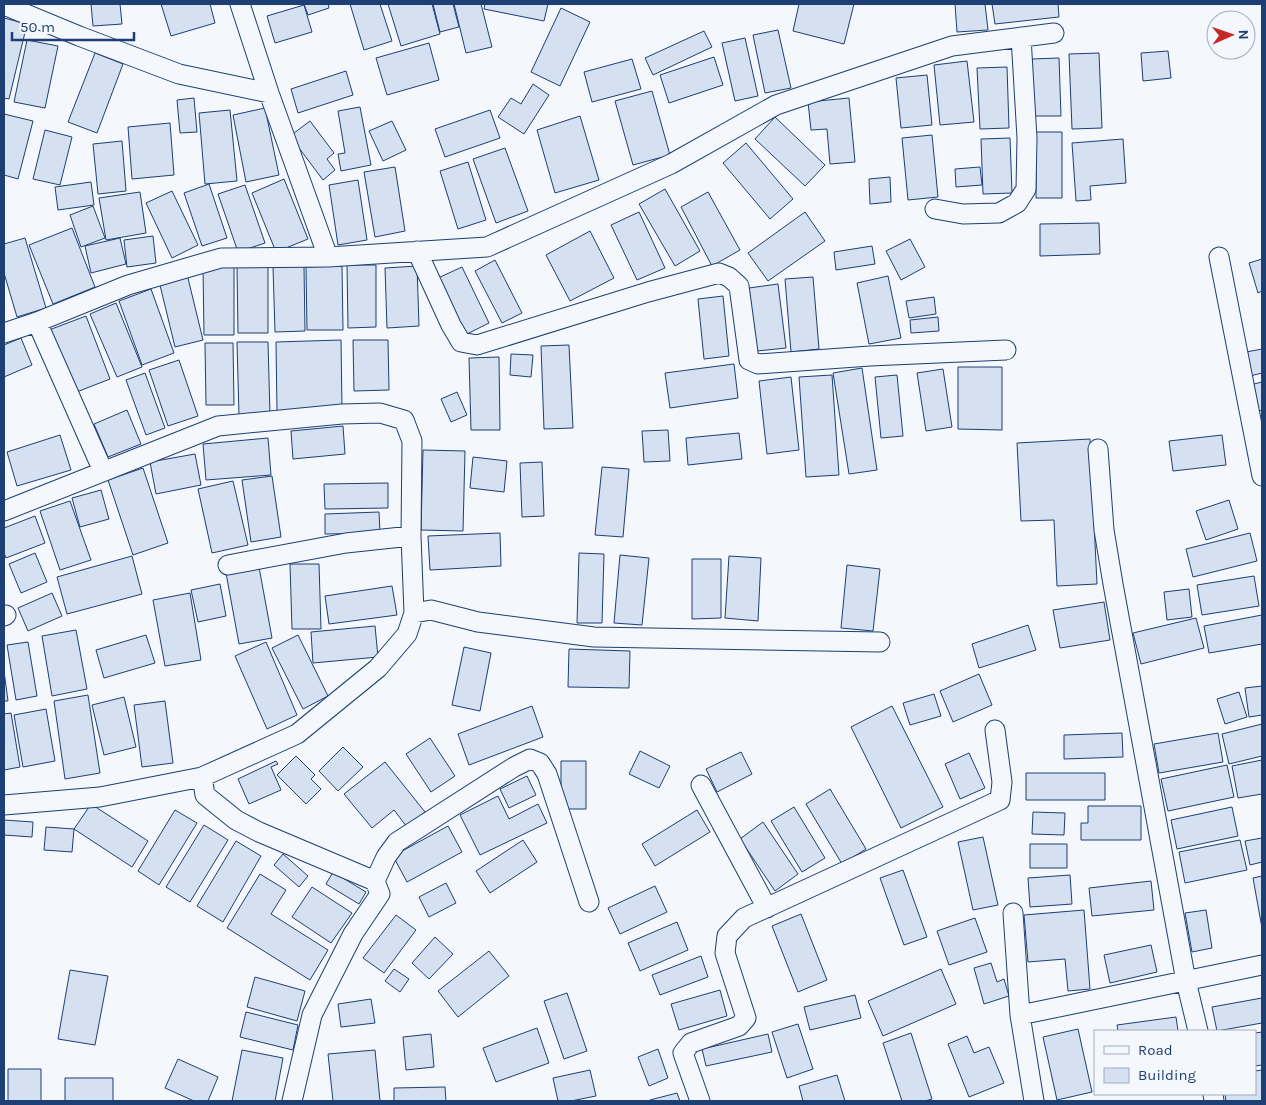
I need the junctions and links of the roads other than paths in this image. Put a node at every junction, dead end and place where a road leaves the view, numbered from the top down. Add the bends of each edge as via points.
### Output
1 (4, 5) edge
2 (245, 5) edge
3 (1054, 33) dead end
4 (1021, 37) junction
5 (269, 94) junction
6 (935, 209) dead end
7 (417, 251) junction
8 (1219, 256) dead end
9 (328, 257) junction
10 (37, 322) junction
11 (4, 333) edge
12 (1006, 350) dead end
13 (1098, 449) dead end
14 (103, 471) junction
15 (1262, 476) edge
16 (4, 511) edge
17 (411, 536) junction
18 (228, 565) dead end
19 (414, 613) junction
20 (880, 642) dead end
21 (995, 730) dead end
22 (202, 777) junction
23 (701, 784) dead end
24 (4, 806) edge
25 (376, 880) junction
26 (589, 902) dead end
27 (767, 908) junction
28 (1013, 913) dead end
29 (1262, 965) edge
30 (1186, 981) junction
31 (1020, 1015) junction
32 (1198, 1030) edge
33 (292, 1101) edge
34 (700, 1101) edge
35 (1031, 1101) edge

1 - 5 street via 179,74
2 - 5 street
3 - 4 street
4 - 6 street via 1027,138 1026,189 1017,203 999,213 963,214
4 - 7 street via 952,46 776,105 671,164 488,247
5 - 9 street
7 - 9 street
7 - 12 street via 461,342 477,345 719,273 740,286 749,360 758,364
8 - 15 street
9 - 10 street via 221,258 128,285
10 - 11 street
10 - 14 street
13 - 30 street via 1104,530
14 - 16 street
14 - 17 street via 218,426 380,413 404,420 412,441
17 - 18 street via 346,543
17 - 19 street
19 - 20 street via 431,610 478,622 594,637
19 - 22 street via 407,634 378,668 297,734
21 - 27 street via 1002,782 1000,800
22 - 24 street via 100,797
22 - 25 street via 205,795 236,820
23 - 27 street
25 - 26 street via 397,842 530,759 540,763 547,774
25 - 33 street via 380,894 353,934 312,1015
27 - 34 street via 744,918 727,936 725,953 746,1018 739,1026 691,1043 683,1053
28 - 31 street
29 - 30 street
30 - 31 street
30 - 32 street
31 - 35 street

